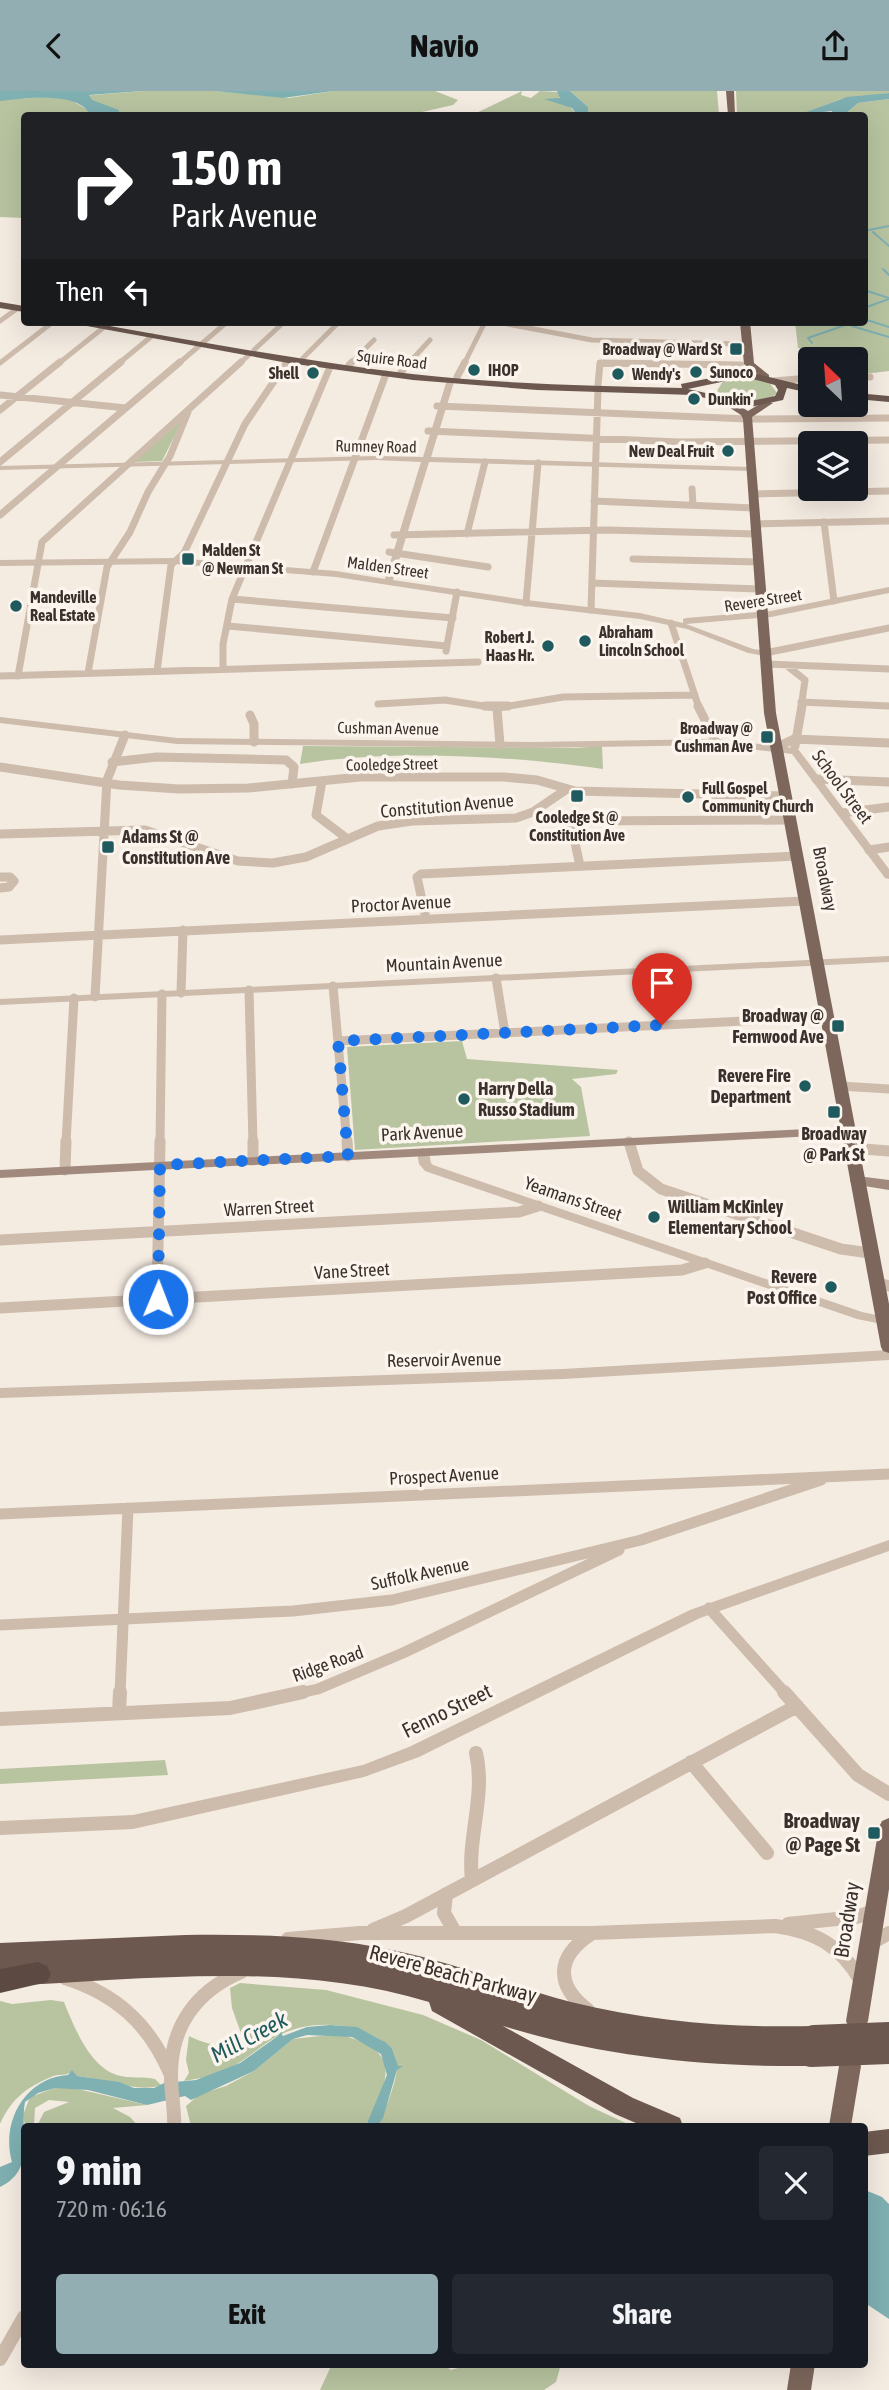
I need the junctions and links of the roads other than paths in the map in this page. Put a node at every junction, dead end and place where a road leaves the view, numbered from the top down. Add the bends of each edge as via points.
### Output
1 (724, 91) edge
2 (730, 91) edge
3 (725, 112) edge
4 (732, 112) edge
5 (0, 307) edge
6 (20, 311) edge
7 (0, 321) edge
8 (48, 326) edge
9 (100, 326) edge
10 (106, 326) edge
11 (107, 326) edge
12 (222, 326) edge
13 (280, 326) edge
14 (335, 326) edge
15 (483, 326) edge
16 (518, 326) edge
17 (738, 326) edge
18 (746, 326) edge
19 (152, 336) junction
20 (374, 340) dead end
21 (430, 340) dead end
22 (203, 343) junction
23 (739, 344) junction
24 (252, 352) junction
25 (303, 358) junction
26 (288, 360) junction
27 (0, 363) edge
28 (349, 365) junction
29 (741, 365) junction
30 (330, 367) junction
31 (401, 372) junction
32 (386, 374) junction
33 (733, 375) junction
34 (798, 379) edge
35 (449, 380) junction
36 (715, 380) junction
37 (773, 381) junction
38 (598, 387) junction
39 (798, 387) edge
40 (0, 395) edge
41 (713, 395) junction
42 (868, 395) edge
43 (889, 396) edge
44 (17, 397) junction
45 (798, 397) edge
46 (773, 401) junction
47 (74, 402) junction
48 (727, 402) junction
49 (440, 406) junction
50 (126, 408) junction
51 (190, 408) junction
52 (0, 410) edge
53 (597, 414) junction
54 (747, 417) junction
55 (889, 418) edge
56 (432, 431) junction
57 (596, 439) junction
58 (889, 440) edge
59 (750, 443) junction
60 (353, 458) junction
61 (290, 459) junction
62 (228, 461) junction
63 (422, 461) junction
64 (0, 462) edge
65 (485, 462) junction
66 (165, 463) junction
67 (538, 463) junction
68 (125, 465) junction
69 (595, 465) junction
70 (56, 467) junction
71 (0, 468) edge
72 (751, 469) junction
73 (692, 489) dead end
74 (889, 491) edge
75 (753, 495) junction
76 (594, 501) junction
77 (693, 505) junction
78 (754, 508) junction
79 (0, 515) edge
80 (888, 521) edge
81 (824, 522) junction
82 (755, 529) junction
83 (593, 531) junction
84 (532, 532) junction
85 (889, 532) edge
86 (467, 534) junction
87 (397, 535) junction
88 (392, 553) junction
89 (634, 559) dead end
90 (109, 561) junction
91 (175, 561) junction
92 (38, 562) junction
93 (758, 562) junction
94 (0, 563) edge
95 (246, 566) junction
96 (488, 567) dead end
97 (313, 572) junction
98 (383, 581) junction
99 (592, 583) junction
100 (759, 589) junction
101 (889, 590) edge
102 (457, 592) junction
103 (232, 599) junction
104 (834, 601) junction
105 (526, 603) junction
106 (591, 610) junction
107 (762, 615) junction
108 (640, 616) junction
109 (453, 618) junction
110 (671, 623) junction
111 (228, 626) junction
112 (889, 628) edge
113 (447, 646) junction
114 (766, 658) junction
115 (444, 660) junction
116 (478, 662) dead end
117 (786, 665) junction
118 (223, 669) junction
119 (889, 669) edge
120 (157, 671) junction
121 (88, 673) junction
122 (0, 676) edge
123 (18, 676) junction
124 (695, 695) junction
125 (801, 702) junction
126 (377, 704) dead end
127 (889, 706) edge
128 (497, 708) junction
129 (250, 715) dead end
130 (0, 720) edge
131 (125, 735) junction
132 (794, 740) junction
133 (254, 742) junction
134 (716, 742) junction
135 (889, 743) edge
136 (500, 745) junction
137 (777, 747) junction
138 (795, 751) junction
139 (112, 762) junction
140 (0, 767) edge
141 (817, 779) junction
142 (322, 781) junction
143 (889, 782) edge
144 (107, 784) junction
145 (292, 784) junction
146 (567, 789) junction
147 (785, 796) junction
148 (889, 807) edge
149 (842, 813) junction
150 (790, 820) junction
151 (103, 829) junction
152 (0, 834) edge
153 (345, 837) junction
154 (889, 847) edge
155 (870, 850) junction
156 (796, 856) junction
157 (580, 866) junction
158 (889, 876) edge
159 (0, 877) edge
160 (0, 888) edge
161 (804, 901) junction
162 (426, 919) junction
163 (183, 930) junction
164 (98, 934) junction
165 (0, 940) edge
166 (889, 959) edge
167 (817, 962) junction
168 (496, 978) junction
169 (333, 986) junction
170 (248, 990) junction
171 (181, 993) junction
172 (162, 994) junction
173 (95, 997) junction
174 (74, 998) junction
175 (0, 1002) edge
176 (826, 1017) junction
177 (505, 1033) junction
178 (338, 1041) junction
179 (840, 1086) junction
180 (889, 1089) edge
181 (847, 1131) junction
182 (629, 1142) junction
183 (851, 1148) junction
184 (889, 1151) edge
185 (423, 1152) junction
186 (348, 1156) junction
187 (253, 1160) junction
188 (160, 1165) junction
189 (65, 1170) junction
190 (0, 1174) edge
191 (857, 1181) junction
192 (889, 1185) edge
193 (538, 1206) junction
194 (159, 1231) junction
195 (0, 1240) edge
196 (870, 1253) junction
197 (705, 1263) junction
198 (882, 1284) edge
199 (158, 1299) junction
200 (0, 1308) edge
201 (882, 1320) junction
202 (889, 1347) edge
203 (889, 1356) edge
204 (0, 1393) edge
205 (889, 1474) edge
206 (833, 1476) junction
207 (128, 1508) junction
208 (0, 1514) edge
209 (641, 1540) junction
210 (889, 1545) edge
211 (709, 1608) junction
212 (124, 1619) junction
213 (0, 1625) edge
214 (797, 1706) junction
215 (119, 1713) junction
216 (0, 1719) edge
217 (476, 1753) dead end
218 (691, 1762) junction
219 (889, 1794) edge
220 (889, 1827) edge
221 (0, 1828) edge
222 (767, 1853) dead end
223 (472, 1880) junction
224 (446, 1894) junction
225 (881, 1902) edge
226 (775, 1926) junction
227 (455, 1932) junction
228 (360, 1933) junction
229 (889, 1933) edge
230 (592, 1934) junction
231 (870, 1945) junction
232 (195, 1948) junction
233 (0, 1954) edge
234 (265, 1967) junction
235 (38, 1974) junction
236 (0, 1975) edge
237 (0, 1981) edge
238 (392, 1981) junction
239 (863, 1986) junction
240 (857, 2021) dead end
241 (620, 2024) junction
242 (889, 2034) edge
243 (813, 2046) junction
244 (889, 2052) edge
245 (850, 2066) dead end
246 (171, 2078) junction
247 (174, 2123) edge
248 (664, 2123) edge
249 (840, 2123) edge
250 (889, 2140) edge
251 (868, 2143) edge
252 (21, 2322) edge
253 (0, 2359) edge
254 (802, 2368) edge
255 (799, 2390) edge

1 - 3 main road
2 - 4 main road
5 - 6 highway
6 - 7 street
8 - 27 street
9 - 44 street
10 - 19 highway, Squire Road
11 - 22 highway, Squire Road
12 - 22 street
13 - 24 street
14 - 25 street
15 - 35 street
16 - 23 street via 592,340
17 - 23 main road
18 - 37 main road via 749,364
19 - 22 highway, Squire Road
19 - 47 street
20 - 28 street
21 - 31 street
22 - 24 highway, Squire Road
22 - 50 street
23 - 29 main road
24 - 25 highway, Squire Road
24 - 26 highway, Squire Road
24 - 51 street
25 - 28 highway, Squire Road
26 - 30 highway, Squire Road
26 - 62 street via 245,424
28 - 31 highway, Squire Road
29 - 33 main road
29 - 38 street via 600,363
30 - 32 highway, Squire Road
30 - 61 street
31 - 35 highway, Squire Road
32 - 35 highway, Squire Road
32 - 60 street
33 - 36 highway, Squire Road
33 - 37 highway, Squire Road
34 - 37 street
35 - 38 highway, Squire Road
35 - 49 street
36 - 38 highway, Squire Road via 683,386
36 - 41 highway via 710,387
37 - 39 highway, Squire Road
37 - 46 highway via 783,392
38 - 41 highway, Squire Road
38 - 53 street
40 - 44 street
41 - 48 highway
42 - 43 highway
44 - 47 street
44 - 52 street
45 - 46 highway
46 - 48 highway
46 - 54 main road
47 - 50 street
47 - 64 street
48 - 54 main road
49 - 53 street
49 - 56 street
50 - 70 street
51 - 66 street
51 - 68 street
53 - 54 street
53 - 57 street
54 - 55 street
54 - 59 main road, Broadway
56 - 57 street
56 - 63 street
57 - 59 street
57 - 69 street
58 - 59 street
59 - 72 main road, Broadway
60 - 61 street, Rumney Road
60 - 63 street, Rumney Road
60 - 97 street
61 - 62 street, Rumney Road
61 - 95 street
62 - 66 street, Rumney Road
62 - 91 street via 184,554
63 - 65 street, Rumney Road
63 - 87 street
65 - 67 street, Rumney Road
65 - 86 street
66 - 68 street, Rumney Road
66 - 90 street via 130,532
67 - 69 street, Rumney Road
67 - 84 street
68 - 70 street, Rumney Road
68 - 92 street via 42,542
69 - 72 street, Rumney Road
69 - 76 street
70 - 71 street, Rumney Road
70 - 79 street
72 - 75 main road, Broadway
73 - 77 street
74 - 75 street
75 - 78 main road, Broadway
76 - 77 street
76 - 83 street
77 - 78 street
78 - 82 main road, Broadway
80 - 81 street
80 - 85 street
81 - 82 street
81 - 104 street
82 - 83 street
82 - 93 main road, Broadway
83 - 84 street
83 - 99 street
84 - 86 street
84 - 105 street
86 - 87 street
87 - 88 street
88 - 96 street
88 - 98 street
89 - 93 street
90 - 91 street, Malden Street
90 - 92 street, Malden Street
90 - 121 street
91 - 95 street, Malden Street
91 - 120 street via 168,570
92 - 94 street, Malden Street
92 - 123 street
93 - 100 main road, Broadway
95 - 97 street, Malden Street
95 - 103 street
97 - 98 street, Malden Street
98 - 102 street, Malden Street
99 - 100 street
99 - 106 street
100 - 107 main road, Broadway
101 - 104 street, Revere Street
102 - 105 street, Malden Street
102 - 109 street
103 - 109 street
103 - 111 street
104 - 107 street, Revere Street
105 - 106 street, Malden Street
106 - 108 street, Malden Street
107 - 108 street, Revere Street via 698,622
107 - 114 main road, Broadway
108 - 110 street, Malden Street
109 - 113 street
110 - 114 street, Malden Street
110 - 124 street
111 - 113 street
111 - 118 street
112 - 114 street
113 - 115 street
114 - 117 street
114 - 137 main road, Broadway
115 - 116 street
115 - 118 street
117 - 119 street
117 - 125 street, School Street via 805,680
118 - 120 street
120 - 121 street
121 - 123 street
122 - 123 street
124 - 128 street via 563,697
124 - 134 street
125 - 127 street
125 - 132 street, School Street
126 - 128 street via 445,700
128 - 136 street
129 - 133 street
130 - 131 street, Cushman Avenue
131 - 133 street, Cushman Avenue
131 - 139 street
132 - 135 street
132 - 137 street
132 - 138 street, School Street
133 - 136 street, Cushman Avenue
134 - 136 street, Cushman Avenue
134 - 137 street, Cushman Avenue
137 - 138 street, School Street
137 - 147 main road, Broadway
138 - 141 street, School Street
139 - 144 street
139 - 145 street via 157,757 284,760 294,767
140 - 144 street, Cooledge Street
141 - 143 street
141 - 149 street, School Street
142 - 145 street, Cooledge Street
142 - 146 street, Cooledge Street via 521,778
142 - 153 street via 316,815
144 - 145 street, Cooledge Street via 179,789
144 - 151 street
146 - 147 street, Cooledge Street
146 - 153 street, Constitution Avenue via 516,818 401,823
147 - 150 main road, Broadway
148 - 149 street
149 - 155 street, School Street
150 - 156 main road, Broadway
150 - 157 street via 591,820 571,824
151 - 152 street, Constitution Avenue
151 - 153 street, Constitution Avenue via 153,831 225,858 261,863 307,859
151 - 164 street
154 - 155 street
155 - 158 street, School Street
156 - 157 street
156 - 161 main road, Broadway
157 - 162 street via 418,875
159 - 160 street via 14,881
161 - 162 street, Proctor Avenue
161 - 167 main road, Broadway
162 - 163 street, Proctor Avenue
163 - 164 street, Proctor Avenue
163 - 171 street
164 - 165 street, Proctor Avenue
164 - 173 street
166 - 167 street, Mountain Avenue
167 - 168 street, Mountain Avenue
167 - 176 main road, Broadway
168 - 169 street, Mountain Avenue
168 - 177 street
169 - 170 street, Mountain Avenue
169 - 178 street
170 - 171 street, Mountain Avenue
170 - 187 street
171 - 172 street, Mountain Avenue
172 - 173 street, Mountain Avenue
172 - 188 street
173 - 174 street, Mountain Avenue
174 - 175 street, Mountain Avenue
174 - 189 street
176 - 177 street
176 - 179 main road, Broadway
177 - 178 street
178 - 186 street
179 - 180 street
179 - 181 main road, Broadway
181 - 182 main road, Park Avenue
181 - 183 main road, Broadway
182 - 185 main road, Park Avenue
182 - 196 street via 638,1171 661,1189 841,1249
183 - 184 street
183 - 191 main road, Broadway
185 - 186 main road, Park Avenue
185 - 193 street, Yeamans Street via 429,1168
186 - 187 main road, Park Avenue
187 - 188 main road, Park Avenue
188 - 189 main road, Park Avenue
188 - 194 street
189 - 190 main road, Park Avenue
191 - 192 main road
191 - 196 main road, Broadway
193 - 194 street, Warren Street via 519,1212
193 - 197 street, Yeamans Street
194 - 195 street, Warren Street
194 - 199 street
196 - 198 main road, Broadway
197 - 199 street, Vane Street via 682,1270
197 - 201 street, Yeamans Street via 861,1317
198 - 201 main road, Broadway
199 - 200 street, Vane Street
201 - 202 main road, Broadway
203 - 204 street, Reservoir Avenue via 526,1375
205 - 206 street, Prospect Avenue
206 - 207 street, Prospect Avenue
206 - 209 street, Suffolk Avenue
207 - 208 street, Prospect Avenue
207 - 212 street
209 - 212 street, Suffolk Avenue via 392,1599 293,1611
209 - 215 street, Ridge Road via 318,1689 230,1708
210 - 211 street, Fenno Street
211 - 214 street
211 - 221 street, Fenno Street via 364,1772 133,1822
212 - 213 street, Suffolk Avenue
212 - 215 street
214 - 218 street
214 - 219 street via 858,1775
215 - 216 street, Ridge Road
217 - 223 street via 481,1796
218 - 222 street
218 - 223 street
220 - 225 main road, Broadway
223 - 224 street
224 - 227 street via 444,1913
224 - 228 street
225 - 226 street, Revere Beach Parkway via 856,1917
225 - 231 main road, Broadway
226 - 230 street, Revere Beach Parkway
226 - 239 street, Revere Beach Parkway via 804,1929 826,1938 842,1952
227 - 228 street, Revere Beach Parkway
227 - 230 street, Revere Beach Parkway
228 - 232 street, Revere Beach Parkway
229 - 231 street
230 - 241 street, Revere Beach Parkway via 568,1953 564,1981 579,2004
231 - 239 main road, Broadway
232 - 233 highway, Revere Beach Parkway
232 - 241 highway, Revere Beach Parkway via 290,1947 373,1957
234 - 235 highway, Revere Beach Parkway
234 - 238 highway, Revere Beach Parkway
234 - 246 street via 222,1979 194,2001 178,2033
235 - 236 highway, Revere Beach Parkway
235 - 237 highway
235 - 246 street via 85,1984 117,2000 155,2042
238 - 243 highway, Revere Beach Parkway via 551,2029 638,2047 719,2056
238 - 248 highway
239 - 240 main road, Broadway
241 - 243 highway, Revere Beach Parkway
242 - 243 highway, Revere Beach Parkway, bridge
243 - 244 highway, Revere Beach Parkway, bridge
245 - 249 main road
246 - 247 street
250 - 251 highway
252 - 253 street
254 - 255 main road

